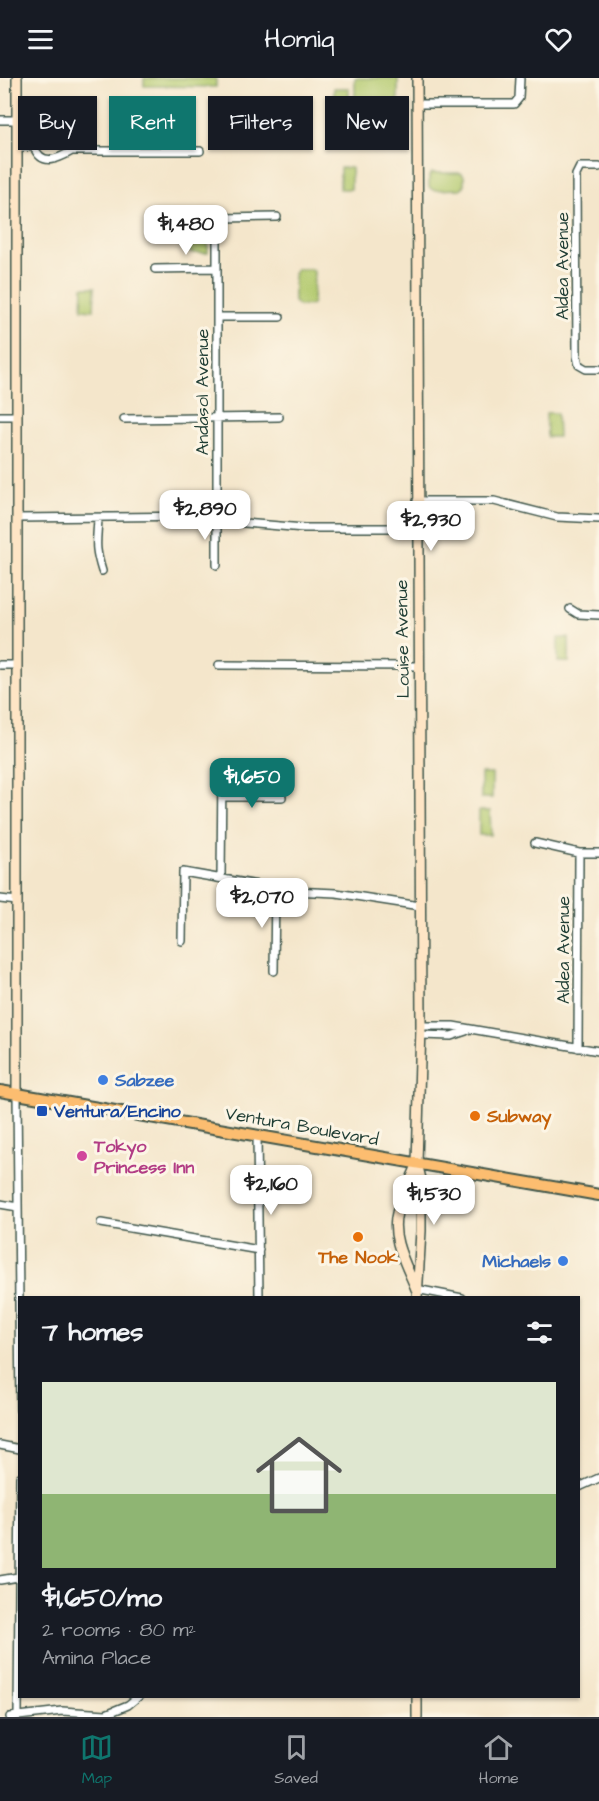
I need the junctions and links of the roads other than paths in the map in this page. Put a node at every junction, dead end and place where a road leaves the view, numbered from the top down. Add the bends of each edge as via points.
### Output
1 (17, 78) edge
2 (417, 78) edge
3 (520, 78) edge
4 (417, 104) junction
5 (0, 120) edge
6 (17, 120) junction
7 (17, 147) joint
8 (36, 150) edge
9 (72, 151) joint
10 (200, 151) dead end
11 (599, 167) edge
12 (277, 218) dead end
13 (155, 268) dead end
14 (217, 268) junction
15 (217, 317) junction
16 (280, 317) dead end
17 (599, 369) edge
18 (0, 416) edge
19 (16, 416) junction
20 (217, 417) junction
21 (279, 417) dead end
22 (124, 418) dead end
23 (417, 501) junction
24 (17, 518) junction
25 (95, 518) junction
26 (217, 518) junction
27 (599, 519) edge
28 (417, 528) junction
29 (217, 565) dead end
30 (102, 571) dead end
31 (570, 609) dead end
32 (599, 615) edge
33 (0, 665) edge
34 (16, 665) junction
35 (219, 665) dead end
36 (419, 666) junction
37 (222, 770) dead end
38 (222, 797) junction
39 (282, 797) dead end
40 (535, 843) dead end
41 (579, 853) junction
42 (599, 853) edge
43 (221, 878) junction
44 (275, 888) junction
45 (0, 899) edge
46 (17, 901) junction
47 (420, 906) junction
48 (182, 941) dead end
49 (274, 971) dead end
50 (420, 1031) junction
51 (578, 1048) junction
52 (599, 1051) edge
53 (0, 1091) edge
54 (17, 1094) junction
55 (257, 1135) junction
56 (417, 1163) junction
57 (599, 1195) edge
58 (0, 1204) edge
59 (18, 1207) junction
60 (101, 1223) dead end
61 (259, 1250) junction
62 (417, 1293) edge
63 (19, 1296) edge
64 (259, 1296) edge
65 (444, 1296) edge
66 (0, 1445) edge
67 (18, 1449) edge
68 (599, 1478) edge
69 (580, 1487) edge
70 (18, 1577) joint
71 (0, 1580) edge
72 (137, 1698) edge
73 (417, 1698) edge
74 (18, 1714) junction
75 (106, 1716) edge
76 (10, 1717) edge
77 (417, 1717) edge

1 - 6 street
2 - 4 street, Louise Avenue
3 - 4 street via 519,98 514,104
4 - 23 street, Louise Avenue
5 - 6 street
6 - 7 street
7 - 19 street
8 - 9 street via 46,161
9 - 10 street
11 - 17 street, Aldea Avenue via 580,167 576,175 577,356 579,365
12 - 14 street, Andasol Avenue via 218,219
13 - 14 street
14 - 15 street, Andasol Avenue
15 - 16 street
15 - 20 street, Andasol Avenue
18 - 19 street
19 - 24 street
20 - 21 street
20 - 22 street
20 - 26 street, Andasol Avenue
23 - 27 street via 494,501 557,517
23 - 28 street, Louise Avenue
24 - 25 street
24 - 34 street
25 - 26 street
25 - 30 street via 96,552
26 - 28 street via 304,528
26 - 29 street, Andasol Avenue
28 - 36 street, Louise Avenue
31 - 32 street via 578,614
33 - 34 street
34 - 46 street
35 - 36 street
36 - 47 street, Louise Avenue
37 - 38 street
38 - 39 street
38 - 43 street
40 - 41 street
41 - 42 street
41 - 51 street, Aldea Avenue
43 - 44 street
43 - 48 street via 183,872
44 - 47 street
44 - 49 street
45 - 46 street
46 - 54 street
47 - 50 street, Louise Avenue
50 - 51 street via 451,1036 466,1030
50 - 56 street, Louise Avenue
51 - 52 street
53 - 54 main road, Ventura Boulevard
54 - 55 main road, Ventura Boulevard
54 - 59 street
55 - 56 main road, Ventura Boulevard
55 - 61 street
56 - 57 main road, Ventura Boulevard
56 - 62 street, Louise Avenue via 421,1179 421,1231
56 - 62 street, Louise Avenue via 395,1224 398,1244
58 - 59 street
59 - 63 street
60 - 61 street
61 - 64 street
62 - 65 street
66 - 67 street
68 - 69 street
70 - 71 street
70 - 74 street
72 - 75 street
73 - 77 street
74 - 75 street via 62,1711
74 - 76 street

